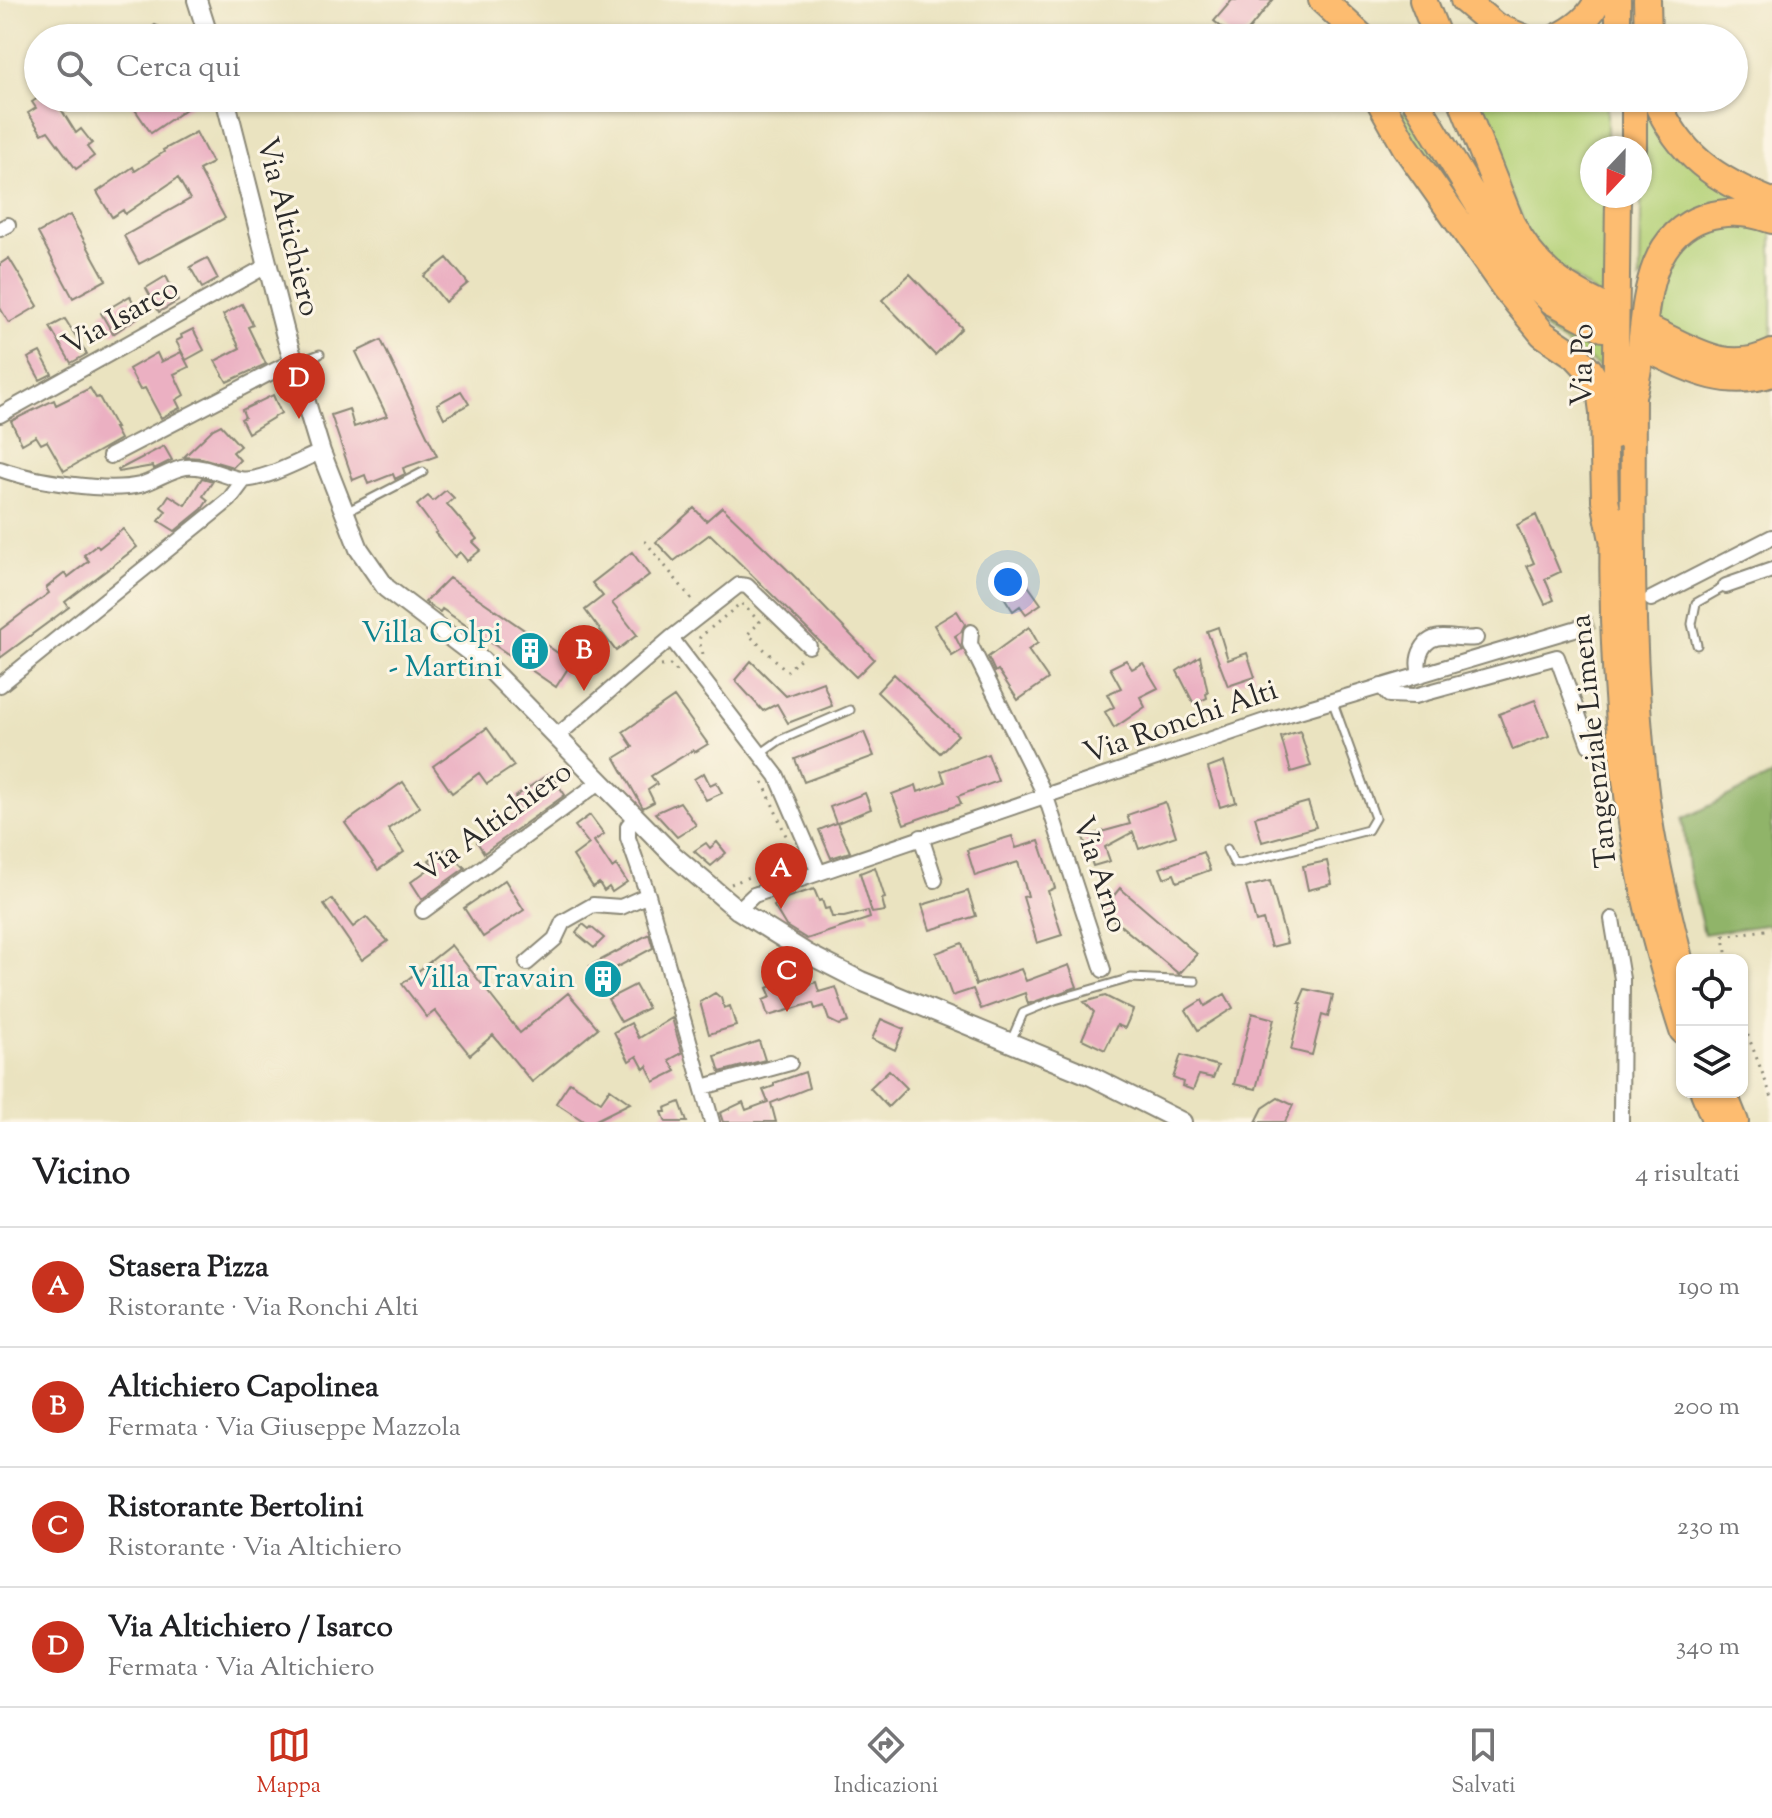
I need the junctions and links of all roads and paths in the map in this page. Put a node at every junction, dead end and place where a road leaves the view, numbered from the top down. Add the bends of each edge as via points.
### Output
1 (197, 0) edge
2 (1322, 0) edge
3 (1423, 0) edge
4 (1464, 0) edge
5 (1598, 0) edge
6 (1618, 0) edge
7 (1635, 0) edge
8 (1647, 0) edge
9 (205, 24) edge
10 (1347, 24) edge
11 (1432, 24) edge
12 (1493, 24) edge
13 (1578, 24) edge
14 (1618, 24) edge
15 (1635, 24) edge
16 (1648, 24) edge
17 (229, 112) edge
18 (1386, 112) edge
19 (1422, 112) edge
20 (1467, 112) edge
21 (1618, 112) edge
22 (1634, 112) edge
23 (1662, 112) edge
24 (1618, 136) edge
25 (1634, 136) edge
26 (1772, 202) edge
27 (1618, 208) edge
28 (1634, 208) edge
29 (1772, 220) edge
30 (268, 265) junction
31 (1772, 353) edge
32 (320, 354) dead end
33 (293, 362) junction
34 (1772, 373) edge
35 (1633, 392) junction
36 (0, 415) edge
37 (321, 452) junction
38 (110, 456) dead end
39 (0, 469) edge
40 (423, 472) dead end
41 (244, 480) junction
42 (344, 513) junction
43 (1622, 535) junction
44 (1772, 537) edge
45 (645, 541) dead end
46 (1772, 570) edge
47 (1726, 586) joint
48 (1651, 599) dead end
49 (697, 605) dead end
50 (1581, 627) tunnel mouth
51 (971, 632) dead end
52 (671, 638) junction
53 (1476, 638) dead end
54 (1697, 645) dead end
55 (806, 651) joint
56 (703, 654) dead end
57 (679, 673) dead end
58 (651, 674) dead end
59 (1420, 674) junction
60 (0, 685) edge
61 (1381, 686) junction
62 (1332, 700) junction
63 (850, 710) dead end
64 (557, 736) junction
65 (1589, 745) dead end
66 (760, 754) junction
67 (762, 780) dead end
68 (601, 781) junction
69 (1046, 797) junction
70 (636, 816) junction
71 (921, 837) junction
72 (1227, 849) dead end
73 (819, 873) junction
74 (935, 880) dead end
75 (729, 885) dead end
76 (648, 895) junction
77 (738, 910) junction
78 (423, 911) dead end
79 (1612, 919) dead end
80 (1772, 929) edge
81 (1679, 954) edge
82 (1726, 954) edge
83 (527, 963) dead end
84 (1103, 970) dead end
85 (1195, 981) dead end
86 (1681, 1026) edge
87 (1744, 1026) edge
88 (1011, 1043) junction
89 (790, 1063) dead end
90 (703, 1087) junction
91 (1705, 1098) edge
92 (1726, 1098) edge
93 (1772, 1098) edge
94 (712, 1122) edge
95 (1182, 1122) edge
96 (1621, 1122) edge
97 (1715, 1122) edge
98 (1736, 1122) edge

1 - 9 street
2 - 10 highway
3 - 11 highway
4 - 12 highway
5 - 13 highway
6 - 14 highway
7 - 15 highway
8 - 16 highway
17 - 30 street, Via Altichiero
18 - 43 highway via 1505,288 1543,334 1576,356 1595,380 1603,412 1605,500
19 - 20 highway via 1522,273 1552,301 1604,318 1557,283 1521,243
21 - 24 highway
22 - 25 highway
23 - 26 highway via 1701,165
27 - 43 highway, Via Po
28 - 35 highway, Via Po
29 - 35 highway via 1752,213 1713,215 1688,225 1667,245 1648,293
30 - 33 street, Via Altichiero
30 - 36 street, Via Isarco
31 - 34 highway via 1730,362 1652,341 1718,379
32 - 33 lane
33 - 37 street, Via Altichiero
33 - 38 street
35 - 43 highway, Via Po
37 - 41 street
37 - 42 street, Via Altichiero
39 - 41 street via 57,483 109,486 138,485 182,467
40 - 42 lane
41 - 60 street via 229,500
42 - 64 street, Via Altichiero via 359,549 386,588 482,661
43 - 81 highway, Tangenziale Limena via 1644,771
43 - 86 highway, Tangenziale Limena via 1620,728 1630,819
44 - 48 street
45 - 49 path
46 - 47 street
47 - 54 lane via 1696,603 1692,624
50 - 59 street, Via Ronchi Alti
51 - 69 street via 970,644
52 - 55 street via 739,585 747,586
52 - 64 street
52 - 66 street
53 - 59 street via 1431,640 1419,655
55 - 56 path via 787,671 748,634 760,622 741,603 700,637
57 - 58 path via 662,665
59 - 61 street, Via Ronchi Alti
61 - 62 street, Via Ronchi Alti
61 - 65 street via 1389,695 1415,696 1557,657
62 - 69 street, Via Ronchi Alti
62 - 72 lane via 1375,818 1373,825 1240,863 1230,859
63 - 66 lane
64 - 68 street, Via Altichiero
66 - 73 street via 784,791
67 - 75 path via 793,855
68 - 70 street, Via Altichiero
68 - 78 street, Via Altichiero
69 - 71 street, Via Ronchi Alti
69 - 84 street, Via Arno
70 - 76 street via 628,826 628,838
70 - 77 street, Via Altichiero
71 - 73 street, Via Ronchi Alti
71 - 74 street
73 - 77 street, Via Ronchi Alti via 754,895
76 - 83 street via 621,907 593,905 563,922 555,939
76 - 90 street
77 - 88 street, Via Altichiero via 834,968
79 - 96 street via 1622,979
80 - 82 path via 1724,936
85 - 88 lane via 1131,978 1055,1000 1023,1013
87 - 93 path
88 - 95 street, Via Altichiero
89 - 90 street
90 - 94 street
91 - 97 highway
92 - 98 highway

